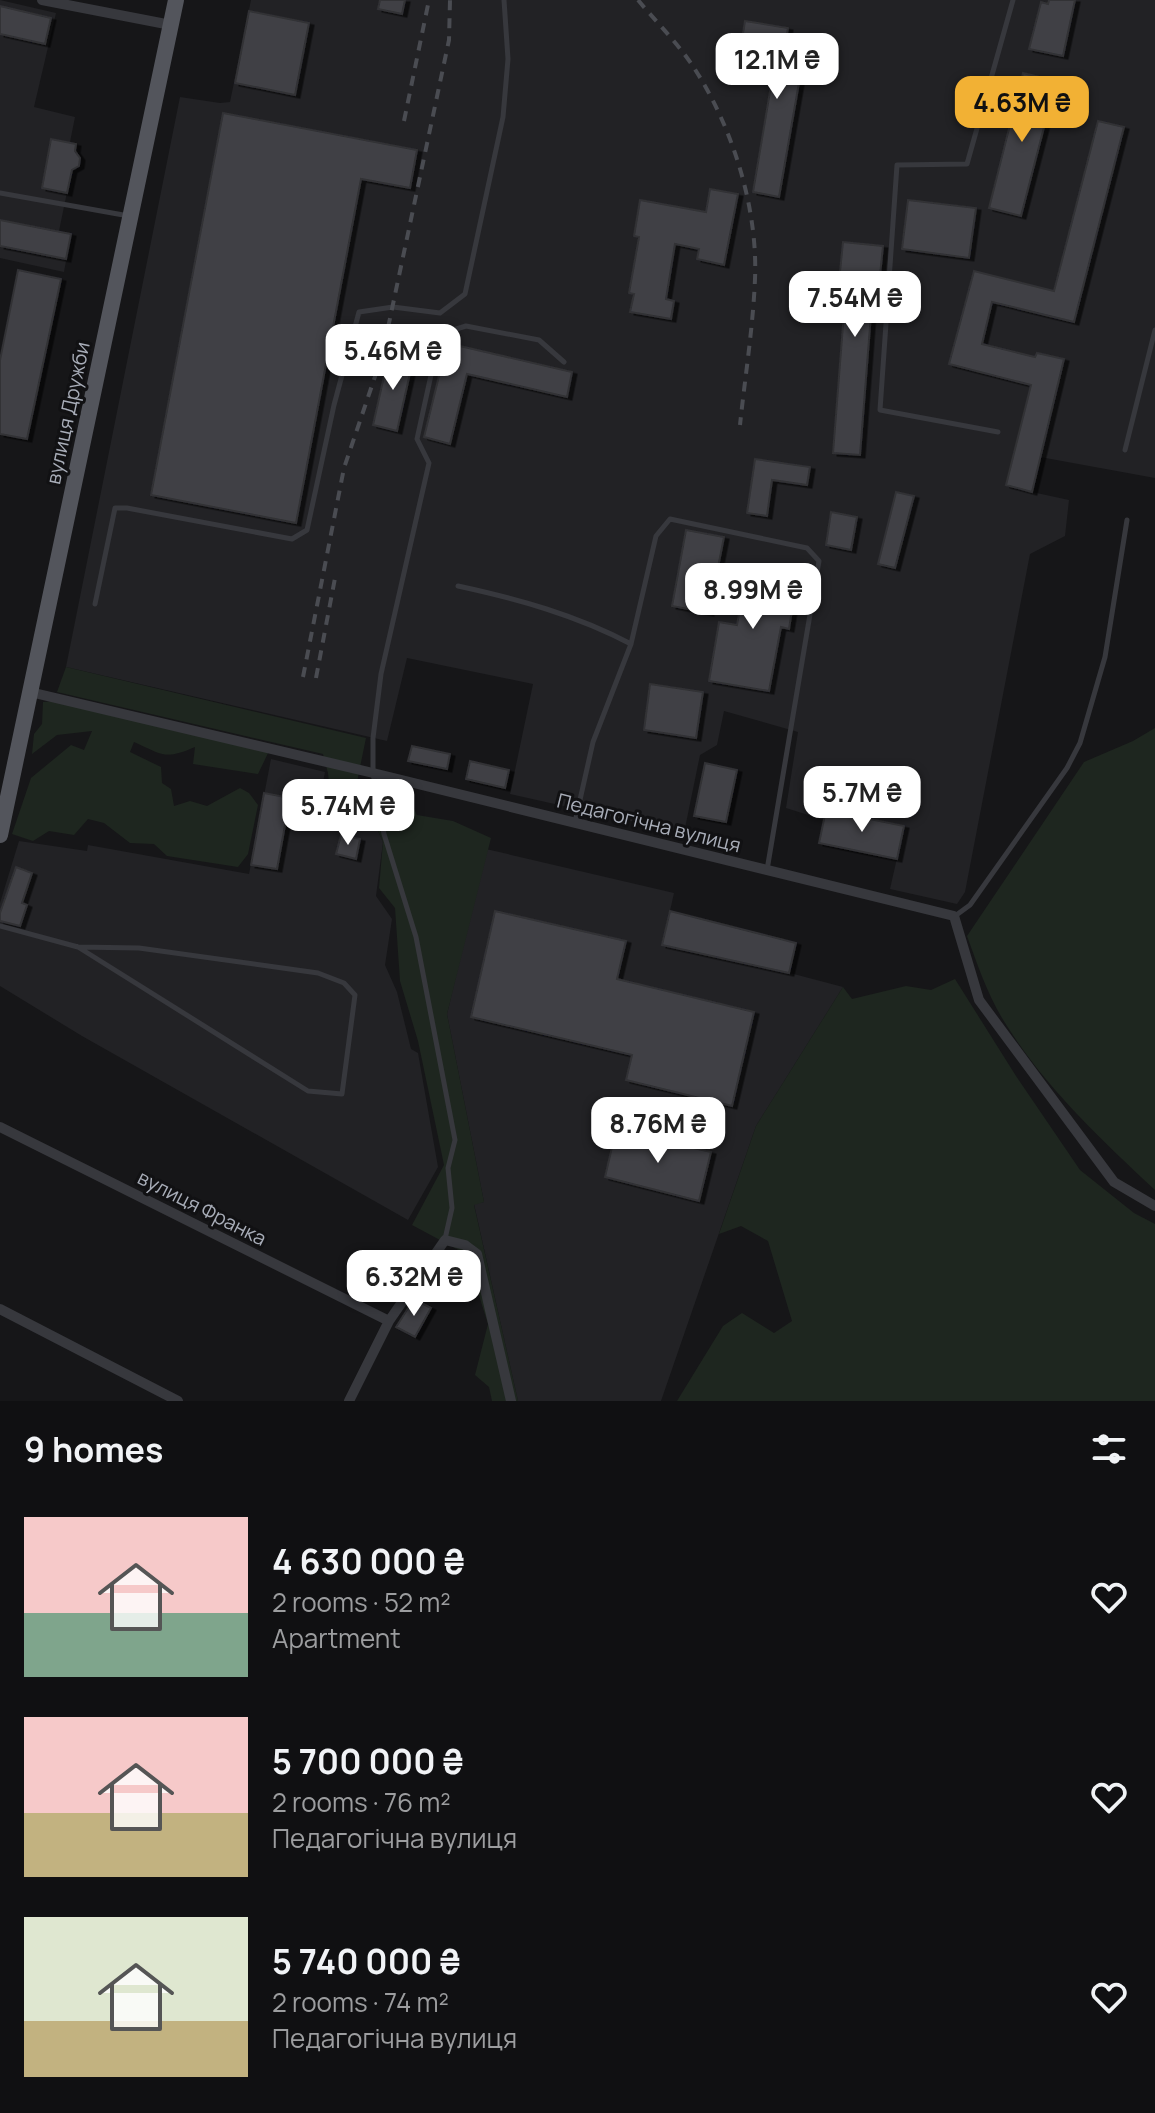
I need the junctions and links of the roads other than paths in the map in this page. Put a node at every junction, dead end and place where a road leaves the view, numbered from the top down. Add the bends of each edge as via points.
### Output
1 (42, 0) edge
2 (176, 0) edge
3 (504, 0) edge
4 (1013, 0) edge
5 (171, 25) junction
6 (0, 193) edge
7 (130, 217) junction
8 (1155, 330) edge
9 (564, 362) dead end
10 (998, 432) dead end
11 (1125, 450) dead end
12 (1127, 520) dead end
13 (458, 586) dead end
14 (95, 604) dead end
15 (631, 644) junction
16 (30, 692) junction
17 (373, 773) junction
18 (575, 823) junction
19 (0, 835) edge
20 (767, 870) junction
21 (954, 916) junction
22 (0, 926) edge
23 (78, 947) junction
24 (0, 1127) edge
25 (1155, 1206) edge
26 (445, 1240) junction
27 (0, 1309) edge
28 (389, 1321) junction
29 (178, 1401) edge
30 (349, 1401) edge
31 (511, 1401) edge

1 - 5 street
2 - 5 main road, вулиця Дружби
3 - 14 lane via 508,59 503,117 465,294 440,313 393,307 359,312 307,530 292,539 115,508
4 - 10 lane via 967,164 897,165 880,410
5 - 7 main road, вулиця Дружби
6 - 7 lane
7 - 16 main road, вулиця Дружби
8 - 11 lane
9 - 17 lane via 539,340 466,326 440,334 417,439 429,463 381,674
12 - 21 lane via 1105,657 1080,743 970,905
13 - 15 lane via 519,599
15 - 18 lane via 593,742
15 - 20 lane via 656,536 670,519 807,548 819,561
16 - 17 street, Педагогічна вулиця
16 - 19 main road, вулиця Дружби
17 - 18 street, Педагогічна вулиця
17 - 26 lane via 384,834 416,937 455,1140 448,1168 452,1208
18 - 20 street, Педагогічна вулиця
20 - 21 street, Педагогічна вулиця
21 - 25 street via 979,1000 1114,1182
22 - 23 lane
23 - 23 lane via 308,1091 342,1094 355,995 344,983 318,973 139,948
24 - 28 street, вулиця Франка
26 - 28 street
26 - 31 street via 477,1254
27 - 29 street
28 - 30 street

